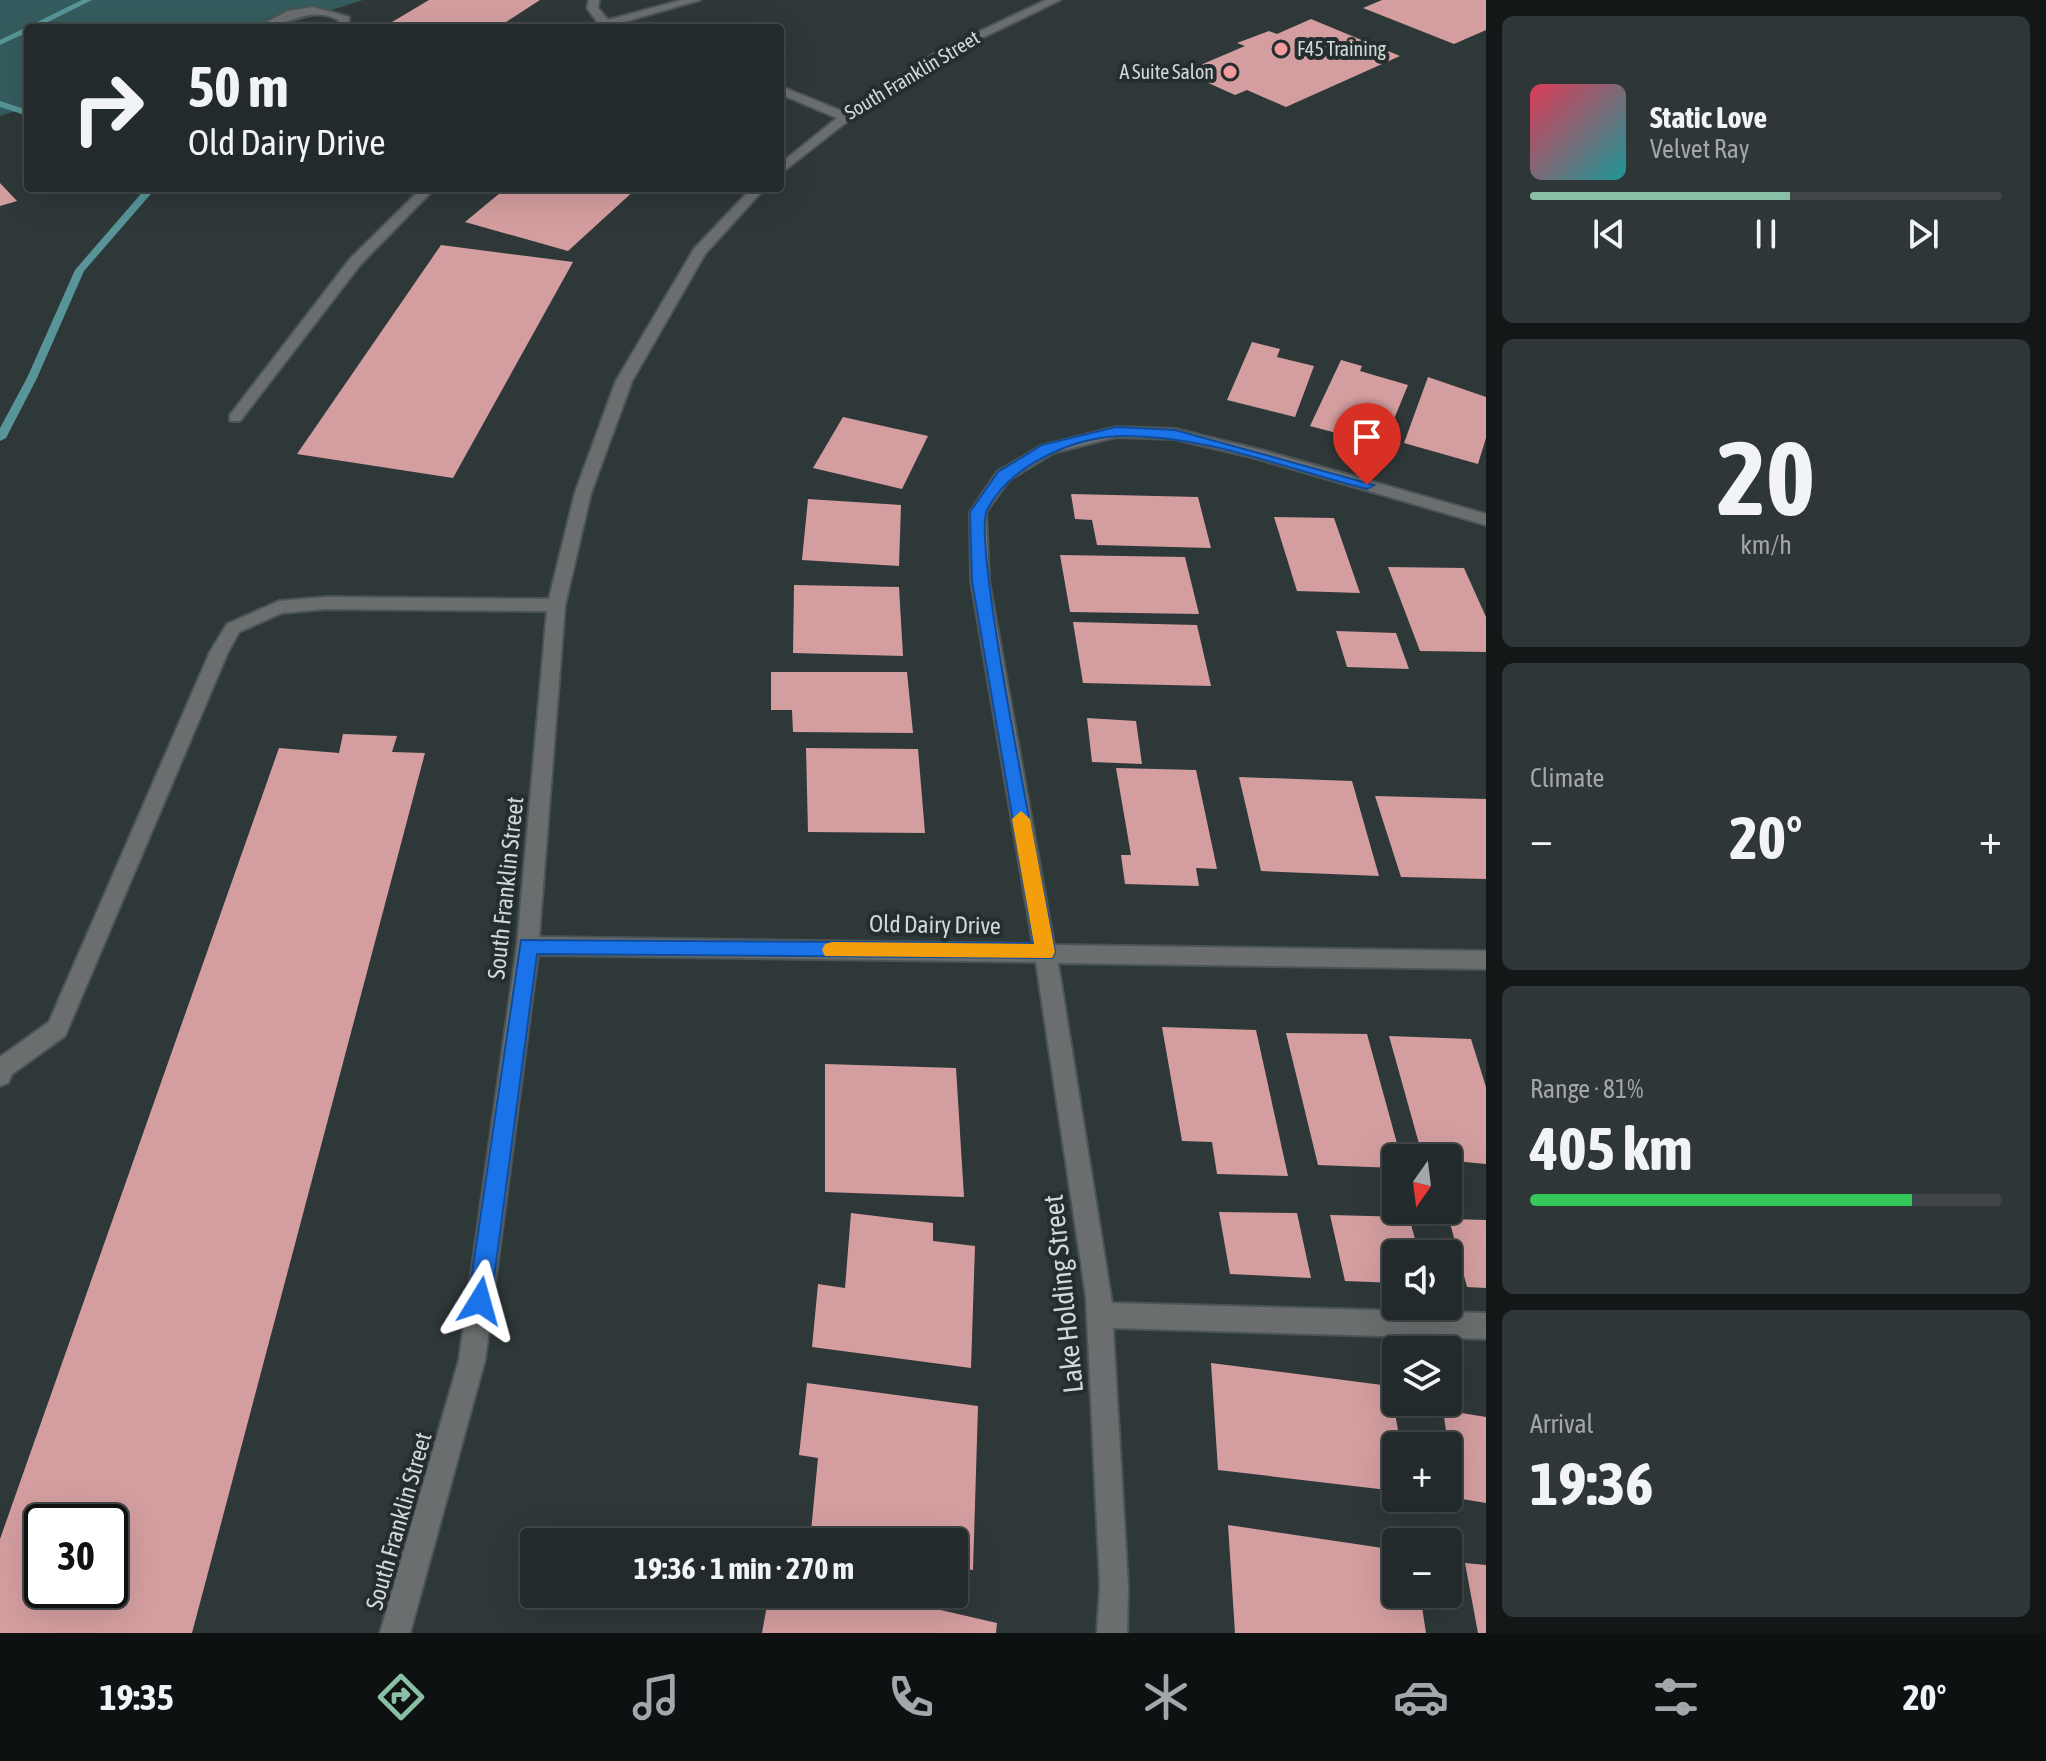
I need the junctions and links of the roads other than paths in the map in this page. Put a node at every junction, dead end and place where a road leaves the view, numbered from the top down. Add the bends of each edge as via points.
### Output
1 (594, 0) edge
2 (695, 0) edge
3 (1055, 0) edge
4 (268, 24) edge
5 (343, 24) edge
6 (605, 24) edge
7 (614, 24) edge
8 (784, 92) edge
9 (842, 116) junction
10 (784, 167) edge
11 (423, 192) edge
12 (755, 192) edge
13 (235, 418) dead end
14 (1486, 520) edge
15 (556, 605) junction
16 (528, 946) junction
17 (1045, 952) junction
18 (1486, 960) edge
19 (0, 1076) edge
20 (1100, 1315) junction
21 (1486, 1326) edge
22 (395, 1633) edge
23 (1112, 1633) edge

1 - 6 street via 592,8
2 - 7 street
3 - 9 street, South Franklin Street via 951,47
4 - 5 street via 292,11 310,9 334,12 345,19
8 - 9 street
9 - 10 street, South Franklin Street
11 - 13 street via 355,262
12 - 15 street, South Franklin Street via 699,252 624,381 583,493
14 - 17 street, Lake Holding Street via 1175,434 1116,432 1074,442 1047,449 1003,476 978,512 980,581
15 - 16 street, South Franklin Street
15 - 19 street via 326,603 279,607 233,628 57,1029 4,1067
16 - 17 street, Old Dairy Drive
16 - 22 street, South Franklin Street via 472,1360
17 - 18 street, Old Dairy Drive
17 - 20 street, Lake Holding Street
20 - 21 street
20 - 23 street, Lake Holding Street

